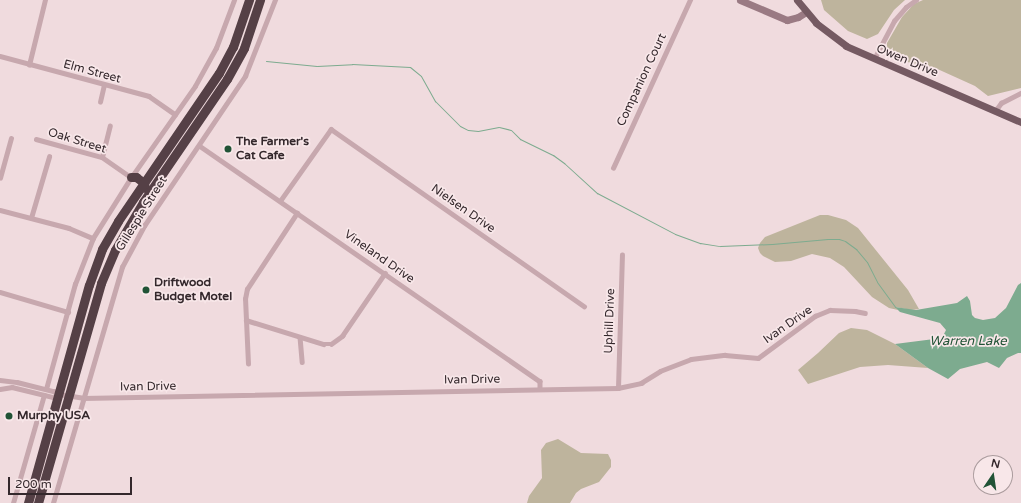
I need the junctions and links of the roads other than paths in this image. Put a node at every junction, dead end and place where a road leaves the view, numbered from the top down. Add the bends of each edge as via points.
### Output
1 (45, 0) edge
2 (234, 0) edge
3 (249, 0) edge
4 (260, 0) edge
5 (275, 0) edge
6 (690, 0) edge
7 (740, 0) edge
8 (797, 0) edge
9 (916, 0) edge
10 (806, 12) junction
11 (0, 56) edge
12 (874, 59) junction
13 (29, 65) junction
14 (104, 85) junction
15 (1021, 93) edge
16 (100, 102) dead end
17 (995, 111) junction
18 (175, 114) junction
19 (1021, 122) edge
20 (110, 126) dead end
21 (11, 138) dead end
22 (36, 139) dead end
23 (200, 146) junction
24 (49, 156) dead end
25 (102, 157) junction
26 (613, 168) dead end
27 (132, 177) junction
28 (0, 178) edge
29 (142, 186) junction
30 (280, 201) junction
31 (0, 210) edge
32 (298, 213) junction
33 (31, 218) junction
34 (93, 238) junction
35 (622, 255) dead end
36 (385, 273) junction
37 (100, 289) junction
38 (0, 292) edge
39 (584, 306) dead end
40 (68, 312) junction
41 (865, 313) dead end
42 (246, 320) junction
43 (300, 337) junction
44 (302, 362) dead end
45 (248, 364) dead end
46 (0, 380) edge
47 (0, 388) edge
48 (540, 388) junction
49 (618, 388) junction
50 (46, 389) junction
51 (44, 394) junction
52 (59, 394) junction
53 (68, 396) junction
54 (83, 398) junction
55 (13, 503) edge
56 (28, 503) edge
57 (38, 503) edge
58 (53, 503) edge

1 - 13 street
2 - 18 street via 216,48 195,86
3 - 29 highway via 233,47 219,73
4 - 37 highway via 244,48 231,73 127,226
5 - 23 street, Gillespie Street via 245,76
6 - 26 street, Companion Court
7 - 10 street via 787,20
8 - 10 main road, Owen Drive
9 - 12 street via 894,21
10 - 12 main road, Owen Drive via 836,39
11 - 13 street, Elm Street
12 - 17 main road, Owen Drive
13 - 14 street, Elm Street
14 - 16 street
14 - 18 street, Elm Street via 149,96
15 - 17 street via 1001,103
17 - 19 main road, Owen Drive
18 - 27 street
20 - 25 street
21 - 28 street
22 - 25 street, Oak Street
23 - 30 street, Vineland Drive
23 - 54 street, Gillespie Street via 144,226 122,267
24 - 33 street
25 - 27 street, Oak Street
27 - 29 highway via 136,177
27 - 34 street
29 - 37 highway via 146,187 144,192 108,252 98,282
29 - 52 highway via 110,236 95,267
30 - 32 street, Vineland Drive
30 - 39 street, Nielsen Drive via 331,129
31 - 33 street
32 - 36 street, Vineland Drive
32 - 42 street via 249,284 245,299
33 - 34 street via 69,228
34 - 40 street via 75,284
35 - 49 street, Uphill Drive
36 - 43 street via 339,340 327,344
36 - 48 street, Vineland Drive via 540,381
37 - 53 highway
38 - 40 street
40 - 50 street
41 - 49 street, Ivan Drive via 830,310 815,316 758,358 725,355 691,360 660,371 641,383
42 - 43 street
42 - 45 street
43 - 44 street
46 - 50 street
47 - 51 street via 12,386
48 - 49 street, Ivan Drive
48 - 54 street, Ivan Drive
50 - 52 street
51 - 52 street
51 - 55 street
52 - 53 street, Ivan Drive
52 - 56 highway
53 - 54 street, Ivan Drive
53 - 57 highway
54 - 58 street, Gillespie Street

